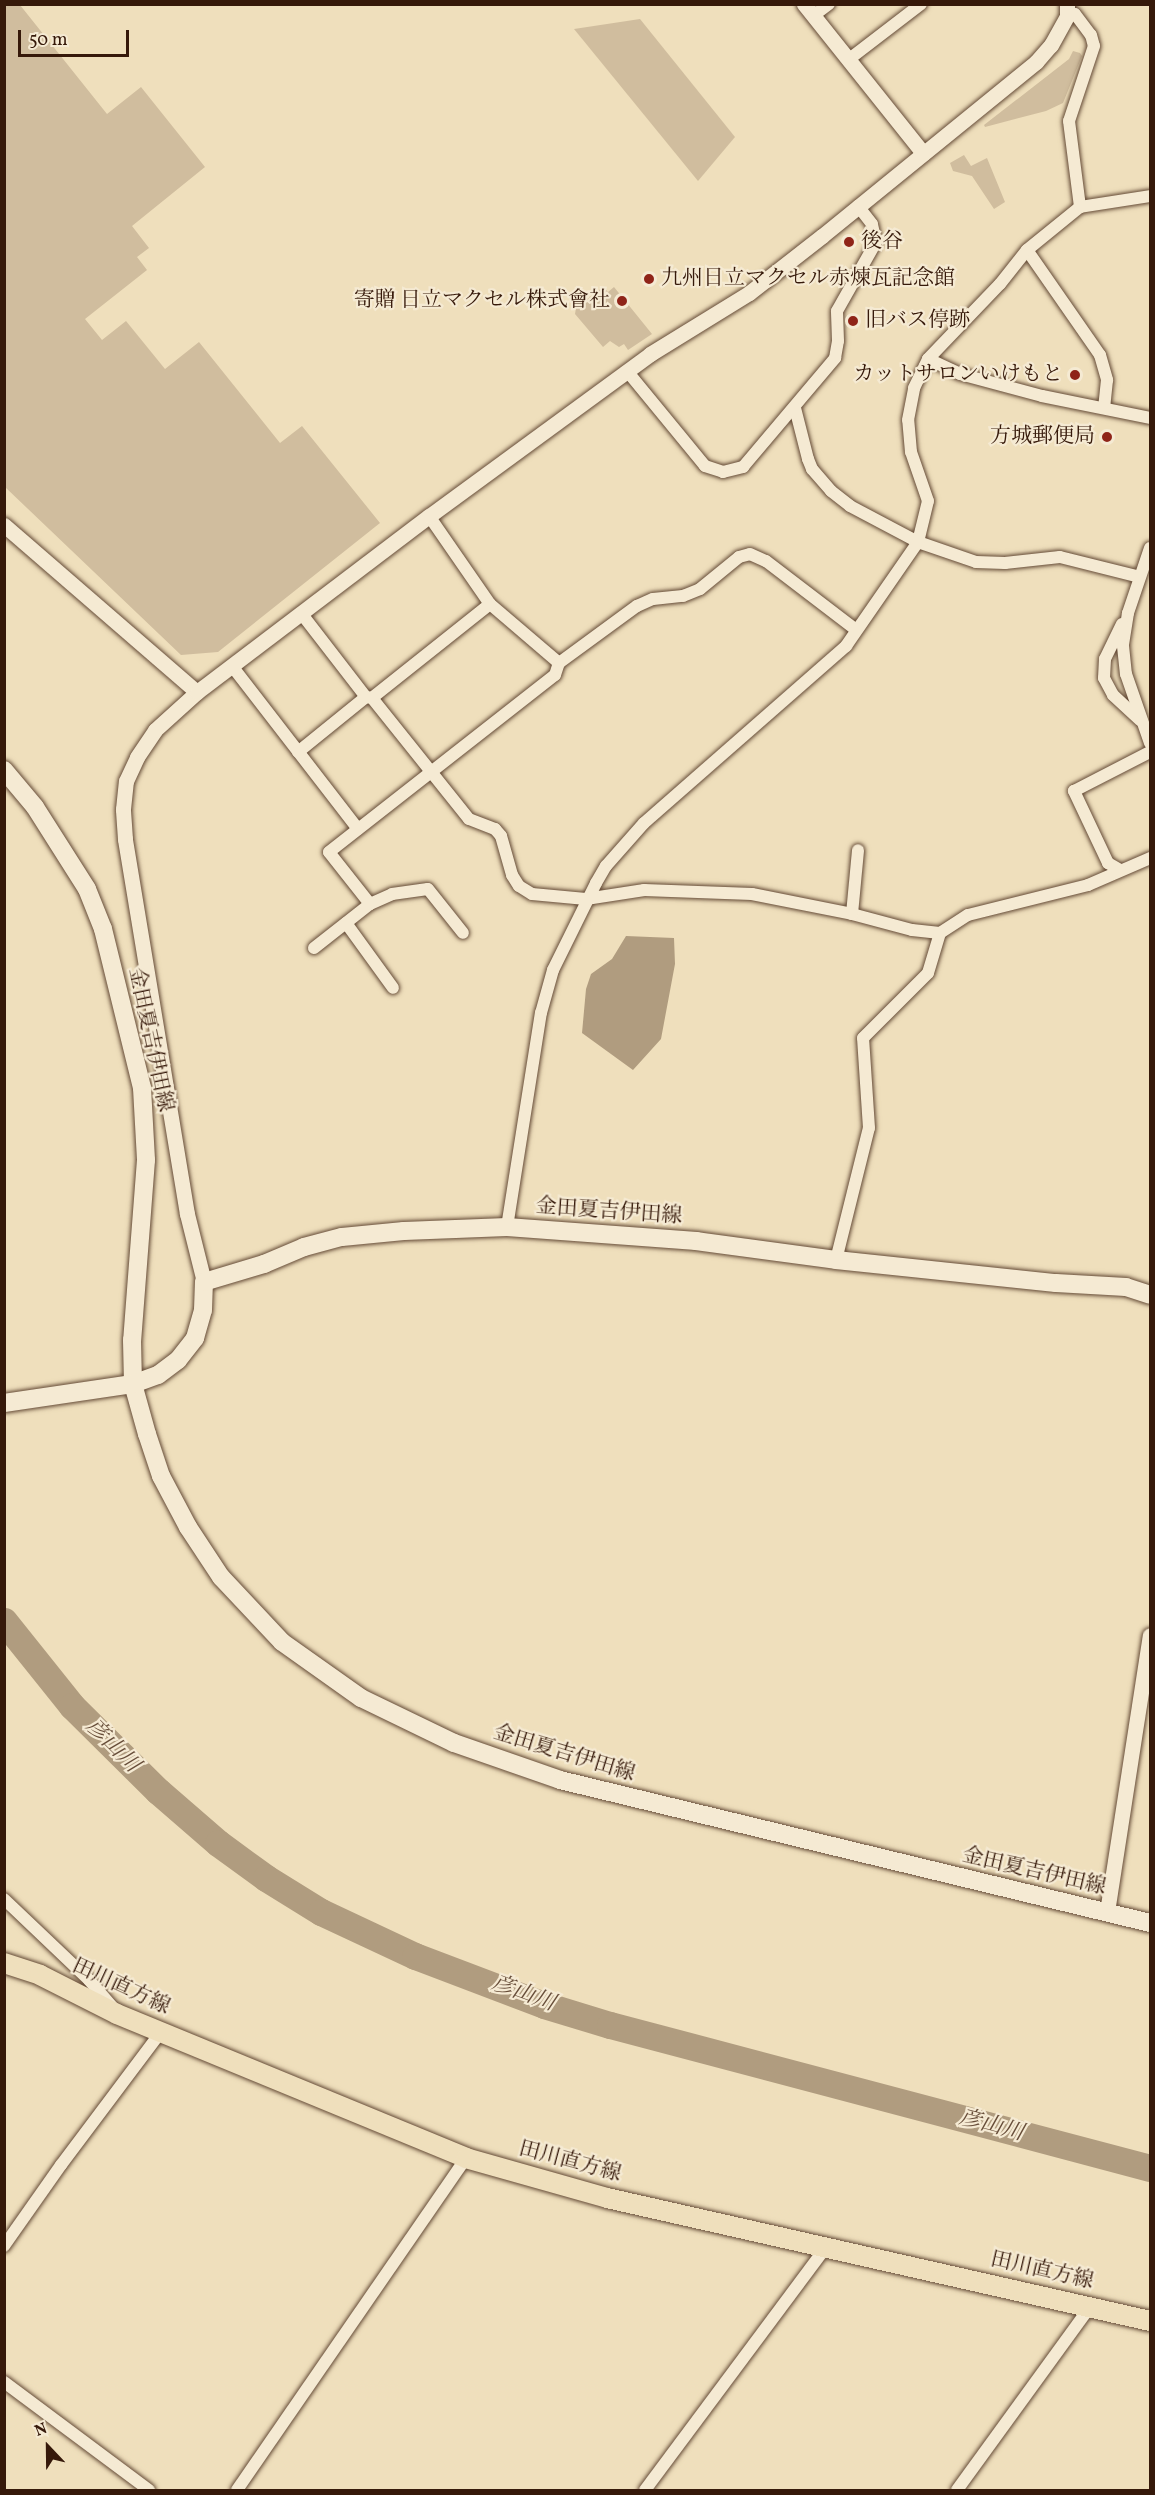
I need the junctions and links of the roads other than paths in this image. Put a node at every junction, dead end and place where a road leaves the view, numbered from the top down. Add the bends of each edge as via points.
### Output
1 (829, 4) edge
2 (921, 4) edge
3 (809, 10) edge
4 (1067, 10) edge
5 (848, 60) junction
6 (923, 153) junction
7 (1150, 196) edge
8 (858, 206) junction
9 (1080, 207) junction
10 (1027, 250) junction
11 (928, 359) junction
12 (627, 371) junction
13 (795, 408) junction
14 (1104, 408) junction
15 (1150, 418) edge
16 (429, 516) junction
17 (4, 525) edge
18 (918, 542) junction
19 (1150, 548) edge
20 (1140, 577) junction
21 (490, 604) junction
22 (301, 613) junction
23 (1128, 613) junction
24 (855, 629) junction
25 (559, 663) junction
26 (232, 666) junction
27 (197, 692) junction
28 (369, 697) junction
29 (1143, 723) junction
30 (1150, 743) edge
31 (298, 752) junction
32 (1150, 752) edge
33 (4, 770) edge
34 (431, 770) junction
35 (358, 829) junction
36 (858, 850) dead end
37 (1150, 858) edge
38 (1120, 870) junction
39 (586, 899) junction
40 (370, 904) junction
41 (852, 914) junction
42 (346, 923) junction
43 (463, 933) dead end
44 (940, 933) junction
45 (314, 948) dead end
46 (393, 988) dead end
47 (507, 1227) junction
48 (836, 1260) junction
49 (204, 1282) junction
50 (1150, 1295) edge
51 (133, 1384) junction
52 (4, 1403) edge
53 (1150, 1635) edge
54 (4, 1899) edge
55 (1107, 1912) junction
56 (1150, 1923) edge
57 (4, 1963) edge
58 (117, 2014) junction
59 (161, 2032) junction
60 (466, 2158) junction
61 (4, 2246) edge
62 (827, 2246) junction
63 (1090, 2307) junction
64 (1150, 2321) edge
65 (4, 2382) edge
66 (148, 2490) edge
67 (237, 2490) edge
68 (645, 2490) edge
69 (957, 2490) edge

1 - 3 street
2 - 5 street
3 - 5 street
4 - 6 street via 1051,45 1036,62
4 - 9 street via 1075,14 1091,35 1094,46 1069,121
5 - 6 street
6 - 8 street
7 - 9 street
8 - 12 street via 750,292
8 - 13 street via 872,224 876,242 837,310 835,358
9 - 10 street
10 - 11 street
10 - 14 street via 1100,355 1107,380
11 - 14 street via 960,374
11 - 18 street via 914,388 908,420 911,452 928,501
12 - 13 street via 705,466 723,472 749,462
12 - 16 street
13 - 18 street via 808,459 831,491 850,506
14 - 15 street
16 - 21 street
16 - 22 street
17 - 27 street
18 - 20 street via 976,562 1060,557
18 - 24 street
19 - 20 street
20 - 23 street
21 - 25 street
21 - 28 street
22 - 26 street
22 - 28 street
23 - 29 street via 1125,665
23 - 29 street via 1104,659 1104,678 1113,695
24 - 25 street via 766,561 750,554 739,557 692,593 653,599 637,606
24 - 39 street via 846,646 644,823 606,866
25 - 34 street via 555,675
26 - 27 street
26 - 31 street
27 - 49 street via 155,730 137,757 126,781 123,809 174,1146
28 - 31 street
28 - 34 street
29 - 30 street
31 - 35 street
32 - 38 street via 1074,792 1108,863
33 - 51 main road, 金田夏吉伊田線 via 35,807 87,889 103,929 142,1088 146,1160 132,1340
34 - 35 street
34 - 39 street via 470,819 501,836 519,886 540,895
35 - 40 street via 329,852
36 - 41 street
37 - 38 street
38 - 44 street via 1088,885 968,915
39 - 41 street via 644,890 752,894
39 - 47 street via 553,970 542,1012
40 - 42 street
40 - 43 street via 392,894 428,889
41 - 44 street
42 - 45 street
42 - 46 street
44 - 48 street via 928,973 863,1038 869,1128
47 - 48 main road, 金田夏吉伊田線 via 696,1241
47 - 49 main road, 金田夏吉伊田線 via 342,1237
48 - 50 main road, 金田夏吉伊田線 via 1125,1287
49 - 51 main road via 203,1310 195,1338 178,1360 158,1375
51 - 52 main road
51 - 55 main road, 金田夏吉伊田線 via 161,1476 221,1577 282,1642 361,1698 454,1743 560,1780
53 - 55 street
54 - 58 street via 89,1980
55 - 56 main road, 金田夏吉伊田線
57 - 58 main road, 田川直方線 via 40,1975
58 - 59 main road, 田川直方線
59 - 60 main road, 田川直方線
59 - 61 street
60 - 62 main road, 田川直方線 via 607,2198
60 - 67 street
62 - 63 main road, 田川直方線
62 - 68 street
63 - 64 main road, 田川直方線
63 - 69 street
65 - 66 street

